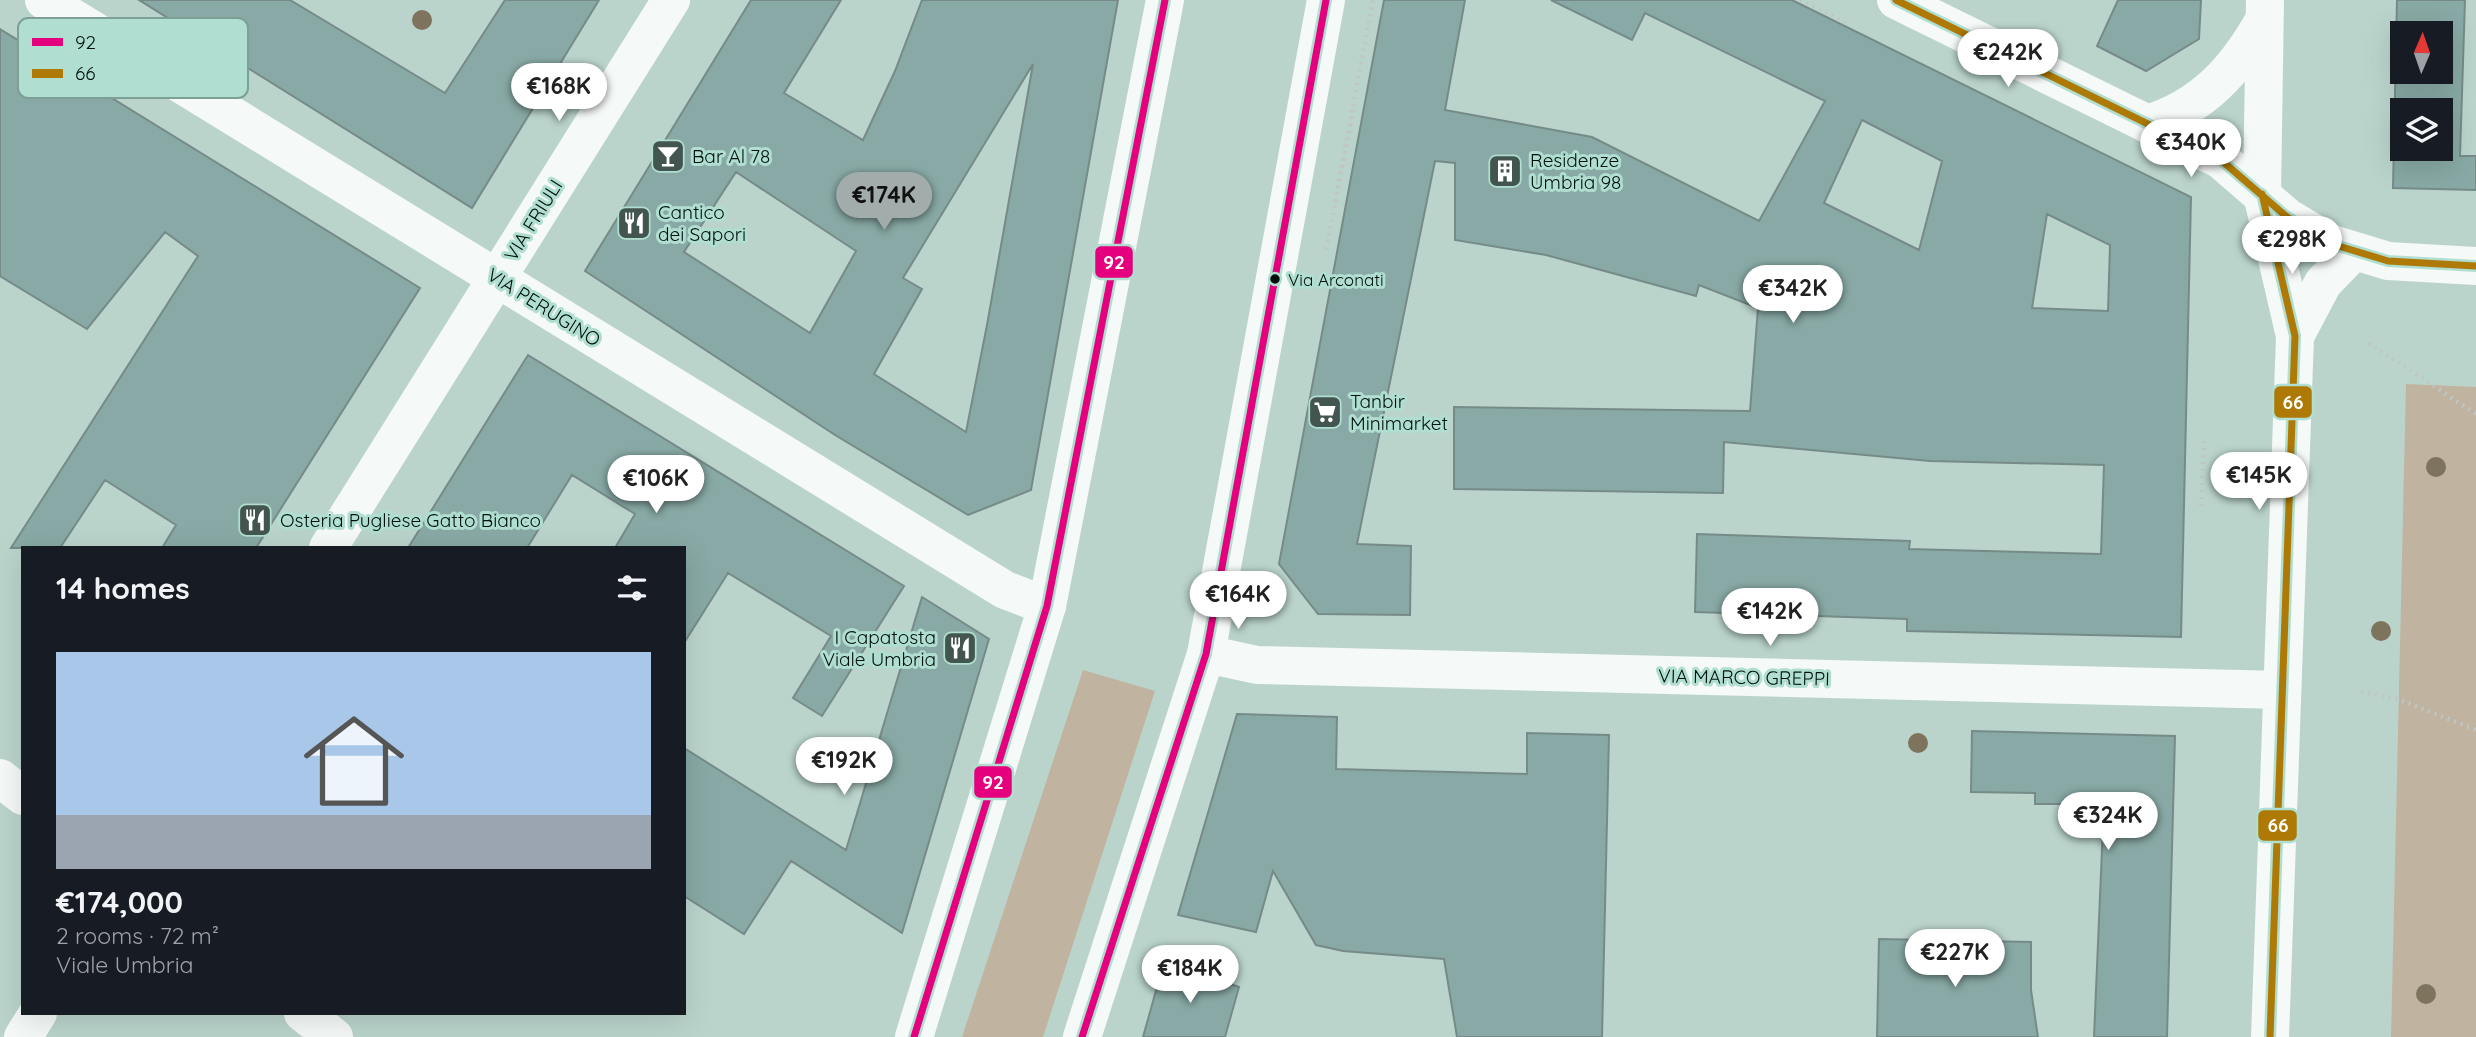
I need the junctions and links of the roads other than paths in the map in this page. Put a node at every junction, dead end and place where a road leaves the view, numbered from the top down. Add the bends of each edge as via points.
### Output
1 (44, 0) edge
2 (671, 0) edge
3 (1165, 0) edge
4 (1326, 0) edge
5 (1896, 0) edge
6 (2265, 9) edge
7 (73, 18) edge
8 (204, 98) edge
9 (2147, 124) junction
10 (2262, 194) junction
11 (2353, 252) junction
12 (2476, 266) edge
13 (497, 278) junction
14 (2295, 336) junction
15 (329, 546) edge
16 (1047, 606) junction
17 (1206, 654) junction
18 (2282, 691) junction
19 (0, 778) edge
20 (21, 794) edge
21 (37, 1015) edge
22 (306, 1015) edge
23 (23, 1037) edge
24 (334, 1037) edge
25 (914, 1037) edge
26 (1082, 1037) edge
27 (2270, 1037) edge

1 - 7 street, VIA PERUGINO
2 - 13 street, VIA FRIULI
3 - 16 street
4 - 17 street
5 - 9 street
6 - 9 street via 2245,52 2211,91 2178,113
6 - 10 street
8 - 13 street, VIA PERUGINO
9 - 10 street via 2221,160
10 - 11 street via 2287,217
10 - 14 street
11 - 12 street via 2416,264
11 - 14 street via 2323,283
13 - 15 street, VIA FRIULI
13 - 16 street, VIA PERUGINO via 1005,590
14 - 18 street
16 - 25 street
17 - 18 street, VIA MARCO GREPPI via 1257,665
17 - 26 street
18 - 27 street
19 - 20 street
21 - 23 street
22 - 24 street

